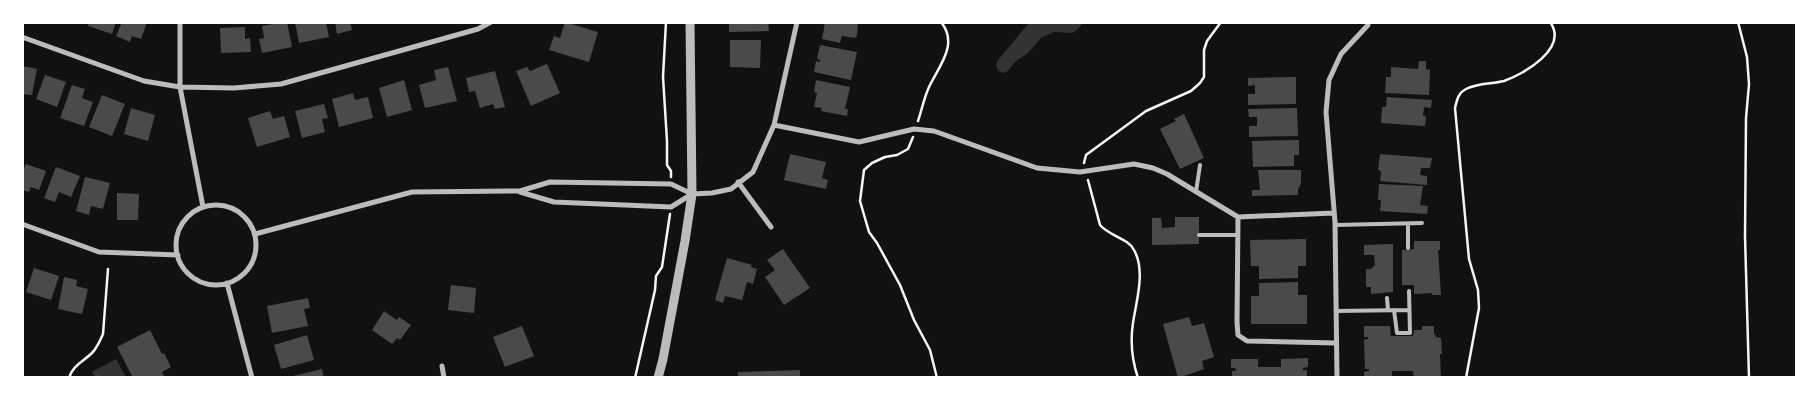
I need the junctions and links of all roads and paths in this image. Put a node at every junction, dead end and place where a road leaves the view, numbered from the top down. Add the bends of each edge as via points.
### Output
1 (180, 22) edge
2 (491, 22) edge
3 (690, 22) edge
4 (797, 22) edge
5 (941, 22) edge
6 (1221, 22) edge
7 (1550, 22) edge
8 (1738, 22) edge
9 (1368, 24) edge
10 (22, 36) edge
11 (180, 88) junction
12 (774, 125) junction
13 (914, 129) junction
14 (1200, 165) dead end
15 (1084, 171) junction
16 (738, 182) junction
17 (520, 191) junction
18 (1196, 192) junction
19 (692, 194) junction
20 (203, 207) junction
21 (1334, 213) junction
22 (1238, 217) junction
23 (1422, 223) dead end
24 (22, 224) edge
25 (1408, 224) junction
26 (1335, 225) junction
27 (771, 227) dead end
28 (255, 234) junction
29 (1200, 235) dead end
30 (1237, 235) junction
31 (1408, 248) dead end
32 (178, 255) junction
33 (108, 269) dead end
34 (227, 283) junction
35 (1409, 291) dead end
36 (1387, 298) dead end
37 (1388, 310) junction
38 (1394, 310) junction
39 (1410, 310) junction
40 (1336, 311) junction
41 (1335, 343) junction
42 (442, 366) dead end
43 (69, 378) edge
44 (252, 378) edge
45 (444, 378) edge
46 (658, 378) edge
47 (937, 378) edge
48 (1138, 378) edge
49 (1337, 378) edge
50 (1466, 378) edge
51 (1749, 378) edge

1 - 11 street
2 - 11 street via 478,29 281,84
3 - 19 street
4 - 12 street
5 - 13 path via 947,32 948,48 929,86
6 - 15 path via 1207,41 1204,77 1200,83 1191,91 1146,111 1094,148 1086,155
7 - 50 path via 1554,28 1554,43 1540,61 1506,80 1468,88 1457,99 1455,108 1469,259 1480,297
8 - 51 path via 1747,57 1749,84 1745,236
9 - 21 street via 1340,54 1329,80 1326,112
10 - 11 street via 144,81
11 - 20 street
12 - 13 street via 859,142
12 - 16 street via 753,172
13 - 15 street via 934,131 1037,168
13 - 47 path via 908,149 872,163 864,170 860,201 869,232 900,285 930,350
14 - 18 lane
15 - 18 street via 1134,164 1167,174
15 - 48 path via 1100,225 1127,243 1134,250 1138,263 1138,291 1132,325 1132,357
16 - 19 street via 731,189
16 - 27 street
17 - 19 street via 550,182 625,183 671,184
17 - 19 street via 554,202 671,207
17 - 28 street via 412,192
18 - 22 street
19 - 46 street
20 - 28 street via 220,205 232,208 250,223
20 - 32 street via 186,218 179,229
21 - 22 street
21 - 26 street
22 - 30 street
23 - 25 lane
24 - 32 street via 99,252
25 - 26 lane
25 - 31 lane
26 - 40 street
28 - 34 street via 254,259 248,270
29 - 30 lane
30 - 41 street via 1238,335 1247,341
32 - 34 street via 191,276 214,285
33 - 43 path via 103,334
34 - 44 street
35 - 39 lane
36 - 37 lane
37 - 38 lane
37 - 40 lane
38 - 39 lane
38 - 39 lane via 1396,333 1410,333
40 - 41 street
41 - 49 street
42 - 45 street

